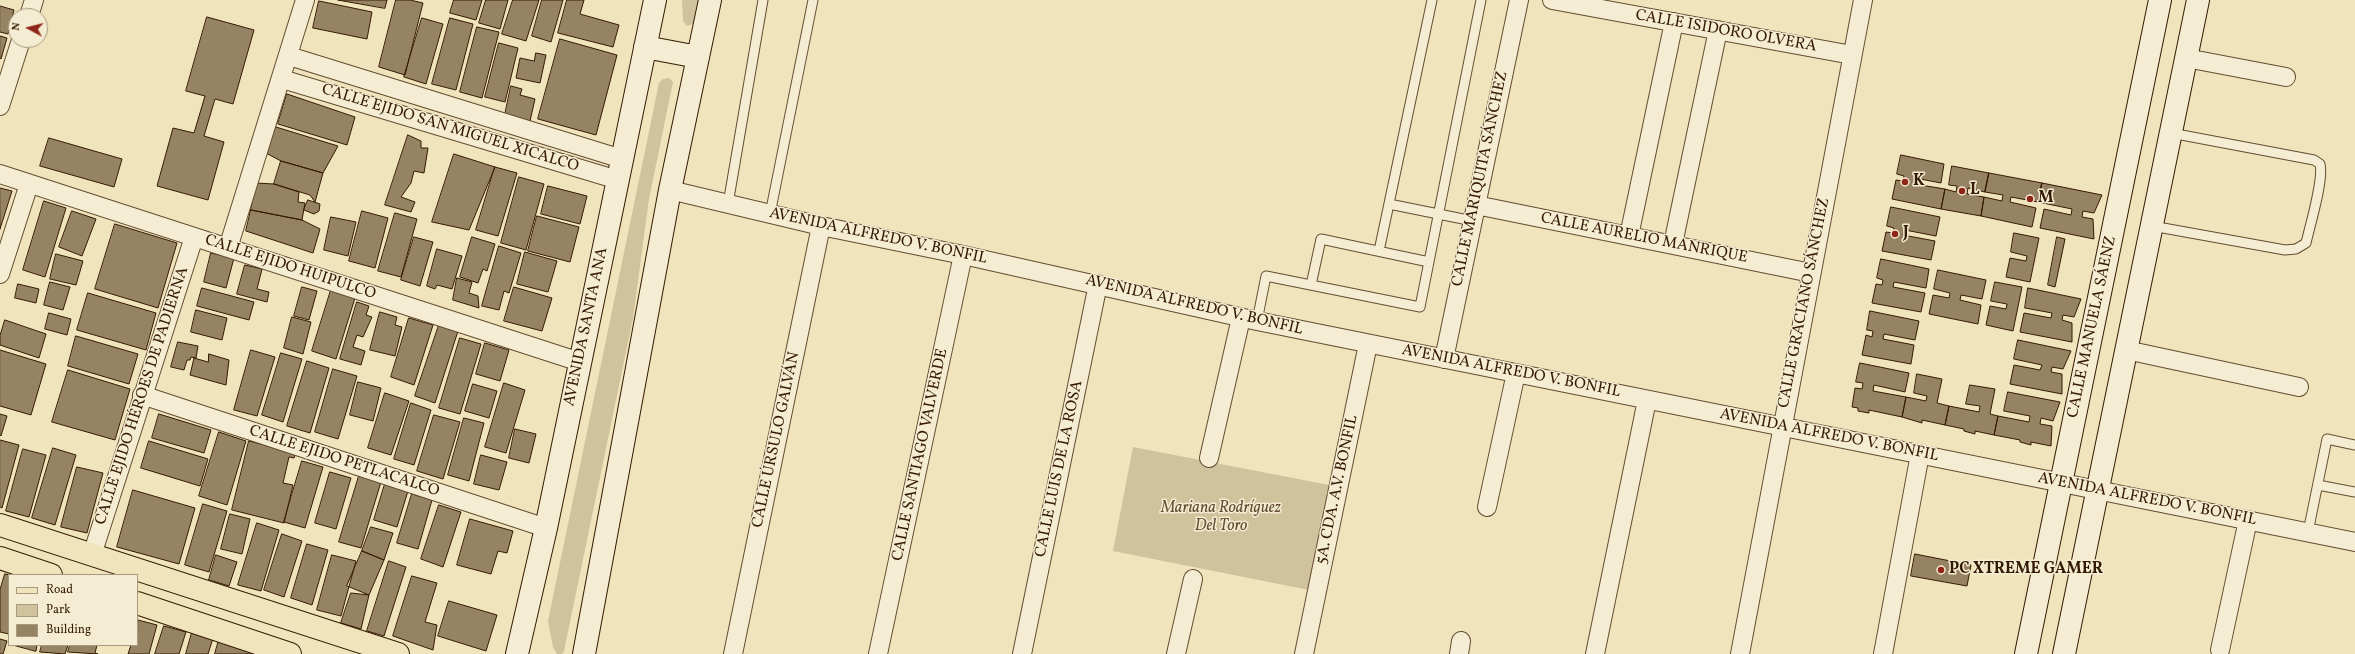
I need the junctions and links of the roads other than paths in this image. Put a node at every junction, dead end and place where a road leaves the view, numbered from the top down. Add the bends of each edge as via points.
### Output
1 (305, 0) edge
2 (655, 0) edge
3 (710, 0) edge
4 (763, 0) edge
5 (813, 0) edge
6 (1432, 0) edge
7 (1481, 0) edge
8 (1518, 0) edge
9 (1552, 0) edge
10 (1863, 0) edge
11 (2160, 0) edge
12 (2198, 0) edge
13 (1674, 22) junction
14 (1718, 30) junction
15 (645, 47) junction
16 (18, 48) edge
17 (1852, 55) junction
18 (289, 56) junction
19 (698, 57) junction
20 (2186, 58) junction
21 (2286, 78) dead end
22 (282, 79) junction
23 (0, 106) edge
24 (2171, 133) junction
25 (622, 159) junction
26 (0, 174) edge
27 (618, 180) junction
28 (29, 184) junction
29 (670, 190) junction
30 (728, 204) junction
31 (1389, 204) junction
32 (1474, 213) junction
33 (770, 214) junction
34 (1438, 214) junction
35 (821, 226) junction
36 (2152, 226) junction
37 (1629, 236) junction
38 (194, 238) junction
39 (1673, 244) junction
40 (228, 248) junction
41 (1379, 251) junction
42 (963, 255) junction
43 (1428, 262) junction
44 (1811, 273) junction
45 (0, 274) edge
46 (1098, 284) junction
47 (1311, 285) junction
48 (1249, 319) junction
49 (1368, 344) junction
50 (2126, 350) junction
51 (1444, 359) junction
52 (580, 362) junction
53 (1516, 373) junction
54 (2299, 387) dead end
55 (142, 395) junction
56 (1647, 400) junction
57 (1782, 427) junction
58 (2355, 445) edge
59 (1920, 454) junction
60 (1209, 458) dead end
61 (2061, 483) junction
62 (2318, 485) junction
63 (2098, 490) junction
64 (2355, 492) edge
65 (1487, 507) dead end
66 (2248, 520) junction
67 (0, 525) edge
68 (546, 528) junction
69 (2308, 532) junction
70 (2355, 542) edge
71 (92, 555) junction
72 (0, 558) edge
73 (48, 574) edge
74 (1193, 579) dead end
75 (138, 603) edge
76 (2220, 650) dead end
77 (290, 654) edge
78 (398, 654) edge
79 (517, 654) edge
80 (584, 654) edge
81 (734, 654) edge
82 (878, 654) edge
83 (1022, 654) edge
84 (1176, 654) edge
85 (1304, 654) edge
86 (1595, 654) edge
87 (1740, 654) edge
88 (1883, 654) edge
89 (2026, 654) edge
90 (2064, 654) edge

1 - 18 street
2 - 15 main road, AVENIDA SANTA ANA
3 - 19 main road
4 - 30 lane
5 - 33 lane
6 - 31 lane
7 - 34 lane
8 - 32 street, CALLE MARIQUITA SÁNCHEZ
9 - 13 street, CALLE ISIDORO OLVERA
10 - 17 street, CALLE GRACIANO SÁNCHEZ
11 - 61 main road, CALLE MANUELA SÁENZ
12 - 20 main road
13 - 14 street, CALLE ISIDORO OLVERA
13 - 37 street
14 - 17 street, CALLE ISIDORO OLVERA
14 - 39 street
15 - 19 main road
15 - 25 main road, AVENIDA SANTA ANA
16 - 23 street
17 - 44 street, CALLE GRACIANO SÁNCHEZ
18 - 22 street
18 - 25 street, CALLE EJIDO SAN MIGUEL XICALCO
19 - 29 main road
20 - 21 street
20 - 24 main road
22 - 27 street, CALLE EJIDO SAN MIGUEL XICALCO
22 - 40 street
24 - 36 main road
24 - 36 lane via 2314,160 2320,164 2322,170 2306,243 2296,249 2285,250
25 - 27 main road, AVENIDA SANTA ANA
26 - 28 street, CALLE EJIDO HUIPULCO
27 - 52 main road, AVENIDA SANTA ANA
28 - 38 street, CALLE EJIDO HUIPULCO
28 - 45 street
29 - 30 street, AVENIDA ALFREDO V. BONFIL
29 - 80 main road
30 - 33 street, AVENIDA ALFREDO V. BONFIL
31 - 34 lane
31 - 41 lane
32 - 34 lane
32 - 37 street, CALLE AURELIO MANRIQUE
32 - 51 street, CALLE MARIQUITA SÁNCHEZ
33 - 35 street, AVENIDA ALFREDO V. BONFIL
34 - 43 lane
35 - 42 street, AVENIDA ALFREDO V. BONFIL
35 - 81 street, CALLE ÚRSULO GALVÁN
36 - 50 main road
37 - 39 street, CALLE AURELIO MANRIQUE
38 - 40 street, CALLE EJIDO HUIPULCO
38 - 55 street, CALLE EJIDO HÉROES DE PADIERNA
39 - 44 street, CALLE AURELIO MANRIQUE
40 - 52 street, CALLE EJIDO HUIPULCO
41 - 43 lane
41 - 47 lane via 1321,239
42 - 46 street, AVENIDA ALFREDO V. BONFIL
42 - 82 street, CALLE SANTIAGO VALVERDE
43 - 47 lane via 1420,307
44 - 57 street, CALLE GRACIANO SÁNCHEZ
46 - 48 street, AVENIDA ALFREDO V. BONFIL
46 - 83 street, CALLE LUIS DE LA ROSA
47 - 48 lane via 1266,276
48 - 49 street, AVENIDA ALFREDO V. BONFIL
48 - 60 street
49 - 51 street, AVENIDA ALFREDO V. BONFIL
49 - 85 street, 5A. CDA. A.V. BONFIL
50 - 54 street
50 - 63 main road
51 - 53 street, AVENIDA ALFREDO V. BONFIL
52 - 68 main road, AVENIDA SANTA ANA
53 - 56 street, AVENIDA ALFREDO V. BONFIL
53 - 65 street
55 - 68 street, CALLE EJIDO PETLACALCO
55 - 71 street, CALLE EJIDO HÉROES DE PADIERNA
56 - 57 street, AVENIDA ALFREDO V. BONFIL
56 - 86 street
57 - 59 street, AVENIDA ALFREDO V. BONFIL
57 - 87 street, CALLE GRACIANO SÁNCHEZ
58 - 62 lane via 2327,439
59 - 61 street, AVENIDA ALFREDO V. BONFIL
59 - 88 street
61 - 63 street, AVENIDA ALFREDO V. BONFIL
61 - 89 main road, CALLE MANUELA SÁENZ
62 - 64 lane
62 - 69 lane
63 - 66 street, AVENIDA ALFREDO V. BONFIL
63 - 90 main road
66 - 69 street, AVENIDA ALFREDO V. BONFIL
66 - 76 street
67 - 71 main road
68 - 79 main road, AVENIDA SANTA ANA
69 - 70 street, AVENIDA ALFREDO V. BONFIL
71 - 78 main road
72 - 73 main road
74 - 84 street
75 - 77 main road

